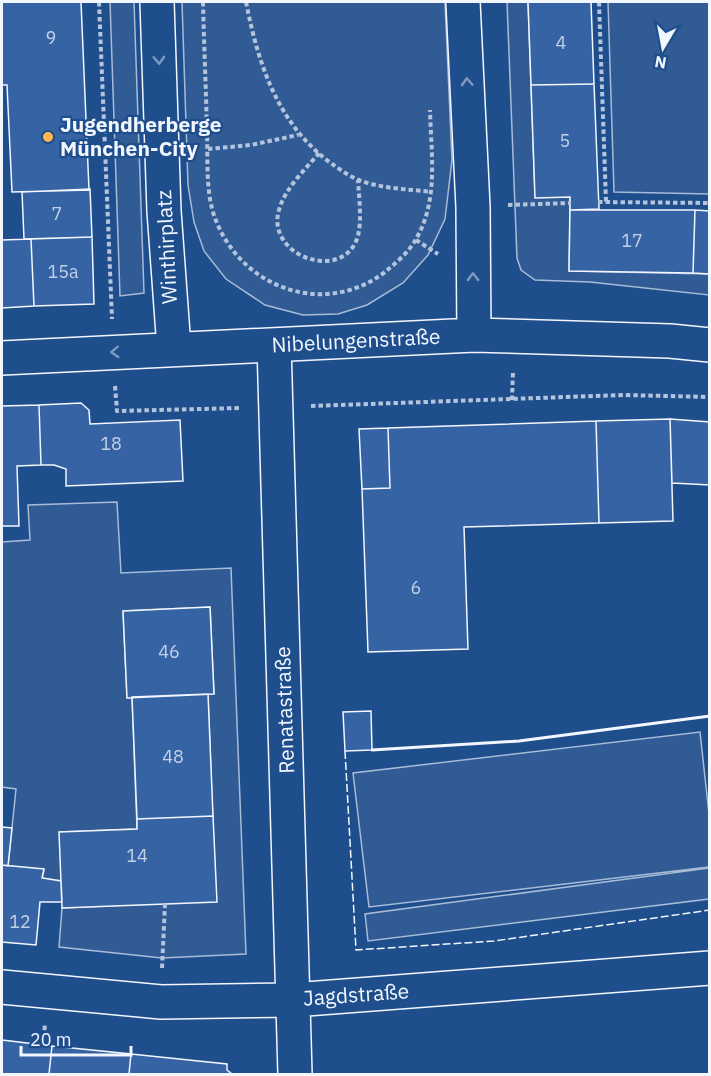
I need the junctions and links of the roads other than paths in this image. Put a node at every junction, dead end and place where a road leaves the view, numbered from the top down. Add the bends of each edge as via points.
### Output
1 (158, 2) edge
2 (463, 2) edge
3 (474, 335) junction
4 (274, 345) junction
5 (710, 345) edge
6 (174, 348) junction
7 (2, 358) edge
8 (710, 968) edge
9 (2, 987) edge
10 (293, 1000) junction
11 (295, 1074) edge

1 -> 6 street, Winthirplatz via 164,211
3 -> 2 street via 473,207
3 - 4 street, Nibelungenstraße
3 - 5 street, Nibelungenstraße
4 - 6 street, Nibelungenstraße
4 - 10 street, Renatastraße
6 -> 7 street, Nibelungenstraße
8 - 10 street, Jagdstraße
9 - 10 street, Jagdstraße via 161,1002
10 - 11 street, Renatastraße

